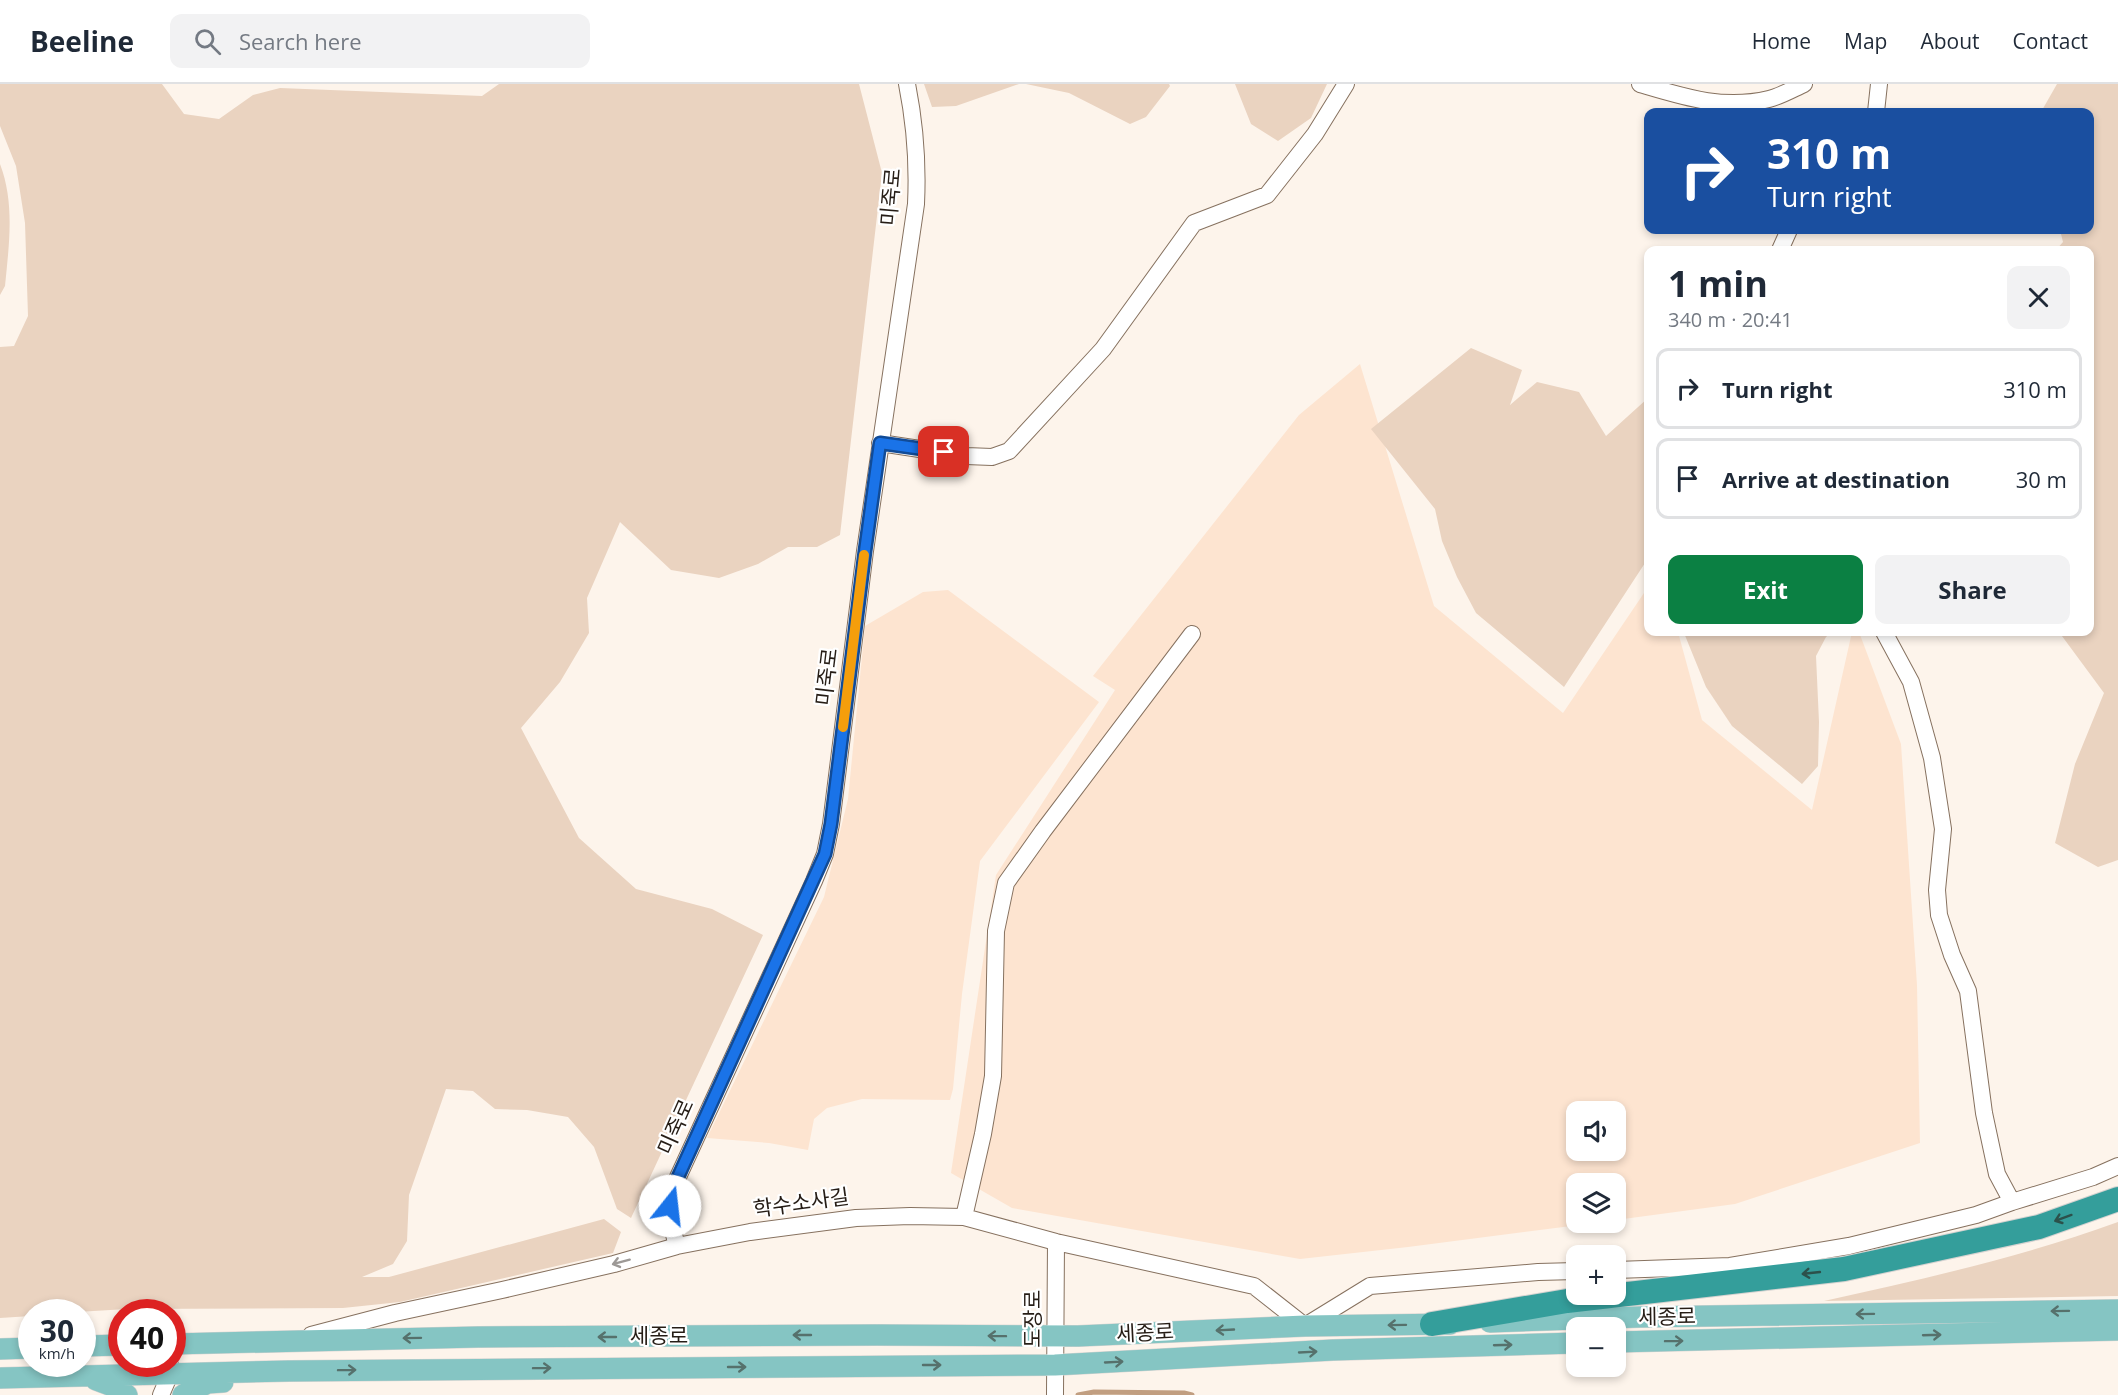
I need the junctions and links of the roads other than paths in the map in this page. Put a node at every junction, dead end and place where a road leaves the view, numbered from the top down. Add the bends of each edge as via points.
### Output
1 (908, 84) edge
2 (1346, 84) edge
3 (1640, 84) edge
4 (1804, 84) edge
5 (1879, 84) edge
6 (1876, 108) edge
7 (880, 443) junction
8 (1192, 634) dead end
9 (1886, 636) edge
10 (2118, 1166) edge
11 (2118, 1199) edge
12 (2012, 1202) junction
13 (964, 1217) junction
14 (1056, 1242) junction
15 (677, 1246) junction
16 (1626, 1270) edge
17 (1566, 1271) edge
18 (2118, 1310) edge
19 (1432, 1324) junction
20 (1305, 1326) junction
21 (2118, 1330) edge
22 (1056, 1336) junction
23 (293, 1340) junction
24 (1626, 1342) edge
25 (1566, 1343) edge
26 (186, 1344) edge
27 (0, 1348) edge
28 (18, 1348) edge
29 (186, 1369) edge
30 (289, 1371) junction
31 (87, 1377) joint
32 (167, 1377) edge
33 (0, 1378) edge
34 (1055, 1382) edge
35 (127, 1395) edge
36 (161, 1395) edge
37 (183, 1395) edge

1 - 7 street, 미죽로 via 918,170 916,204
2 - 7 street via 1267,195 1194,223 1103,349 1009,451 992,457 974,456
3 - 4 street via 1684,98 1725,105 1770,98
5 - 6 street
7 - 15 street, 미죽로 via 825,854 673,1188 671,1223
8 - 13 street via 1006,883 996,931 993,1076
9 - 12 street via 1911,682 1932,758 1943,829 1937,890 1939,915 1968,991 1983,1113 1996,1174
10 - 12 street via 2093,1178
11 -> 19 highway via 2039,1227 1844,1269 1567,1301
12 - 16 street via 1976,1215 1849,1246 1730,1266
13 - 14 street, 학수소사길
13 - 15 street, 학수소사길 via 856,1218
14 - 20 street, 학수소사길 via 1254,1286
14 - 22 street, 도장로
15 -> 23 street, 학수소사길
17 - 20 street via 1370,1286
18 -> 19 main road, 세종로
19 -> 20 main road, 세종로
20 -> 22 main road, 세종로
24 -> 21 main road, 세종로
22 -> 23 main road, 세종로
22 - 34 street, 도장로
23 - 26 main road, 세종로
34 -> 25 main road, 세종로 via 1333,1350
27 - 28 main road
29 - 30 main road, 세종로
30 -> 34 main road, 세종로
30 - 37 main road via 251,1381 208,1383
31 - 33 main road, 세종로
31 - 35 main road
32 - 36 street

